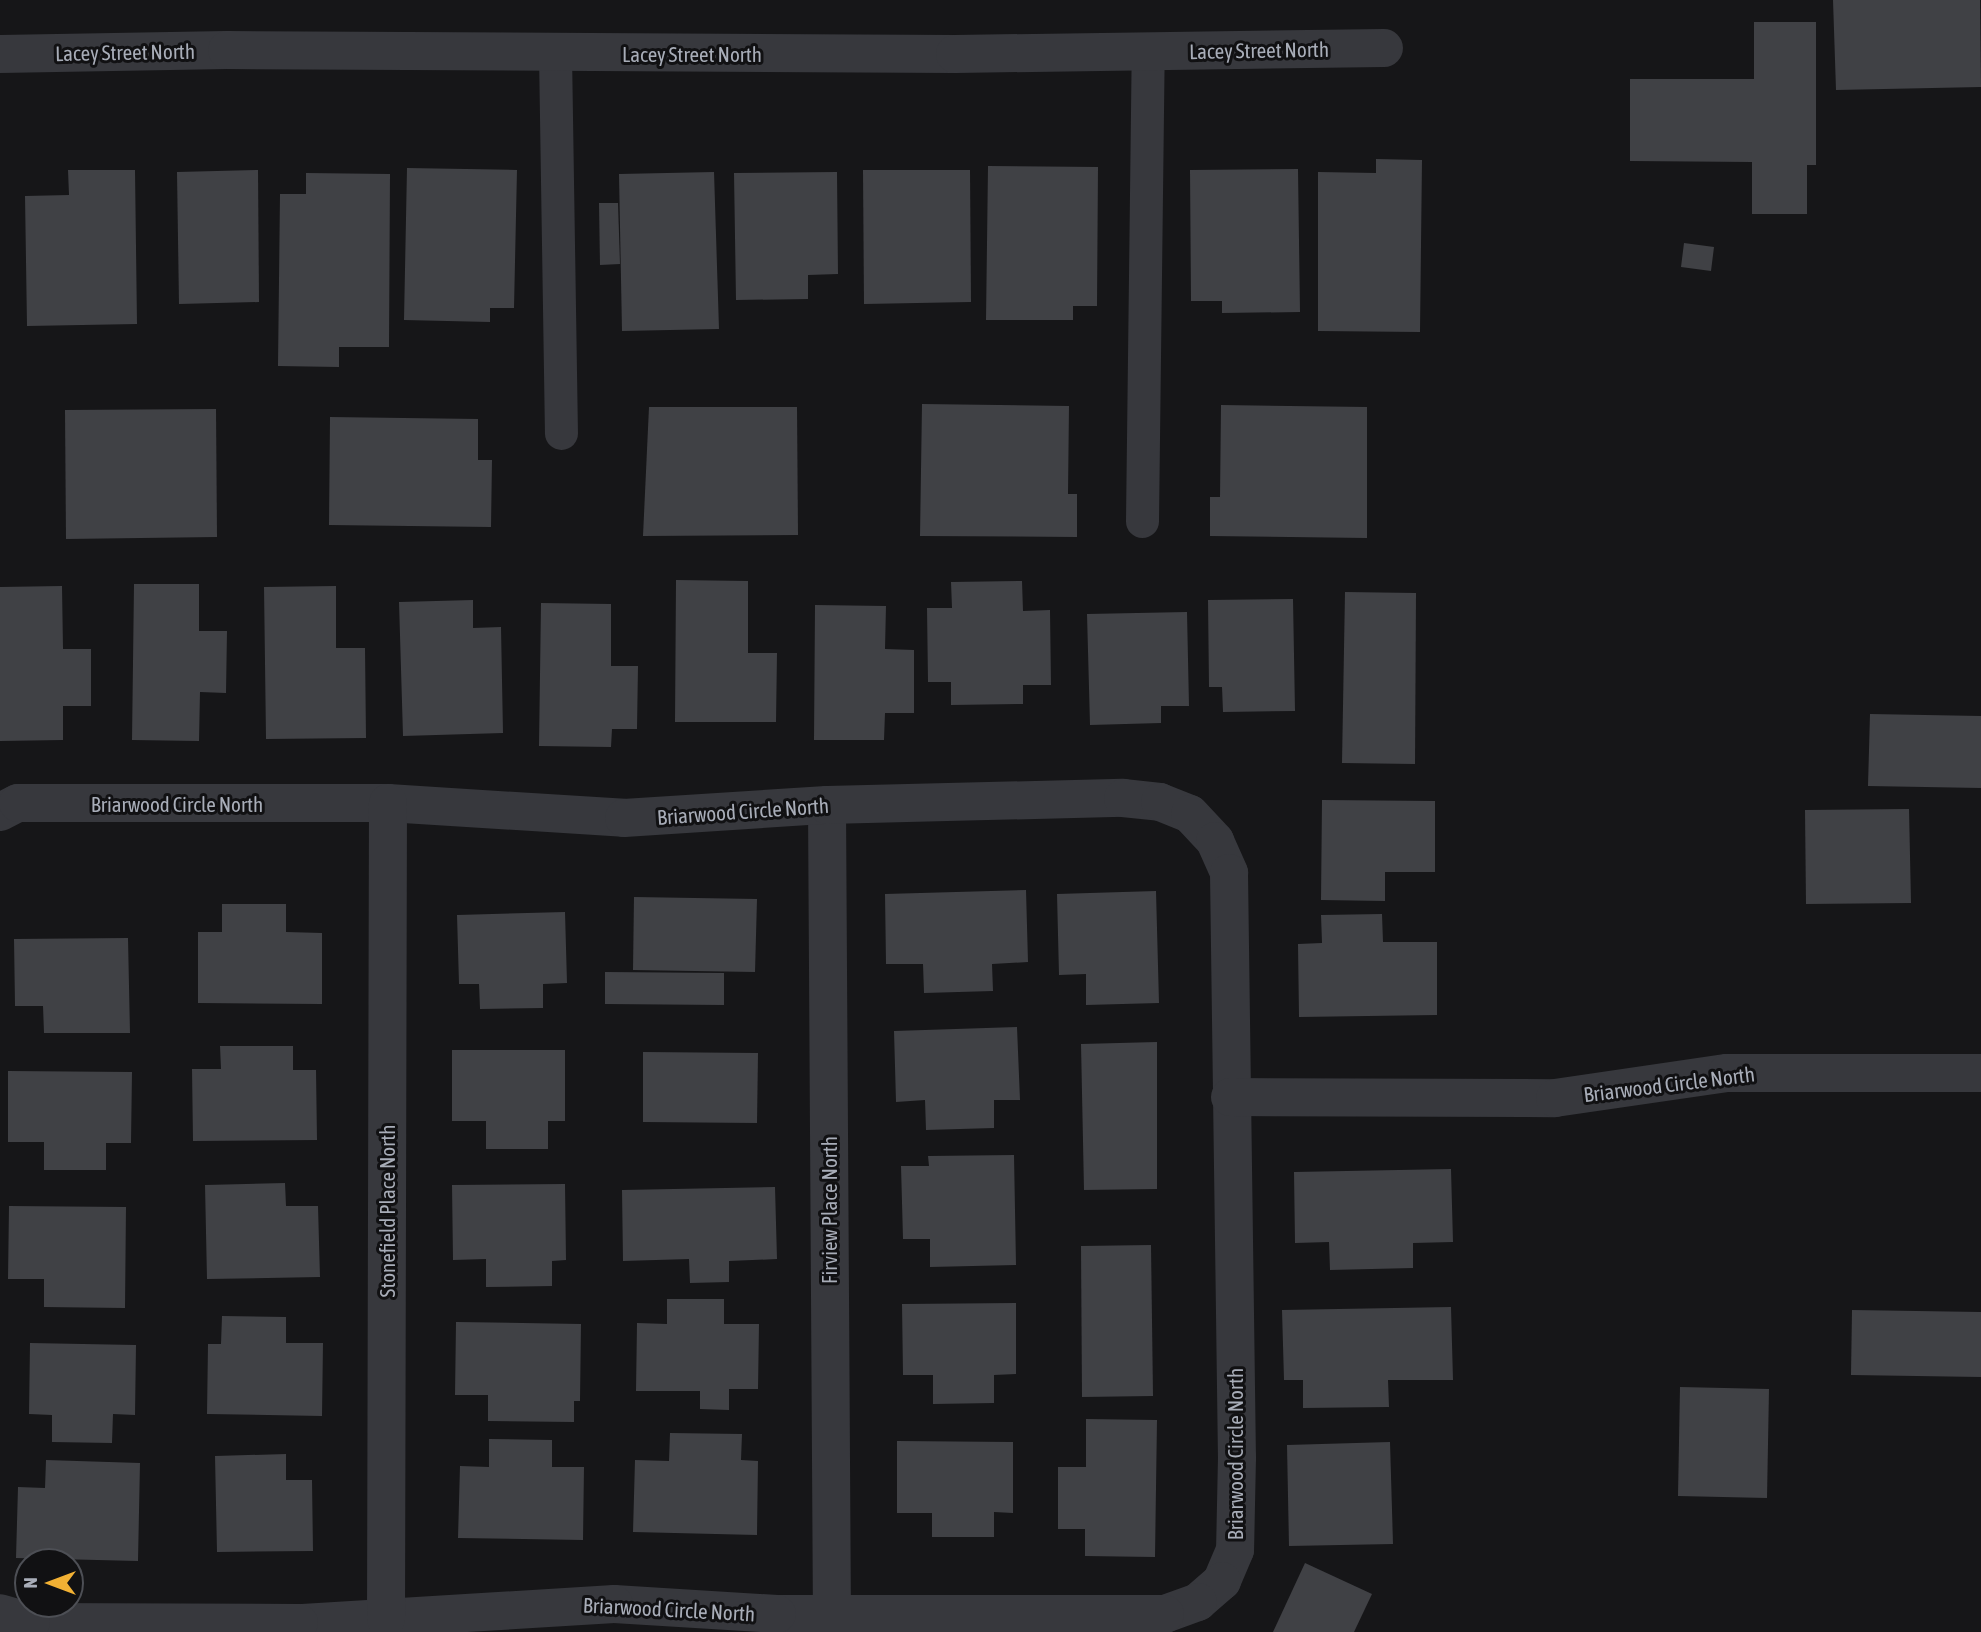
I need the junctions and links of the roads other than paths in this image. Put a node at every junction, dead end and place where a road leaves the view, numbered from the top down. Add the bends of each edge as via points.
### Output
1 (1384, 48) dead end
2 (1148, 51) junction
3 (555, 53) junction
4 (0, 54) edge
5 (561, 433) dead end
6 (1142, 521) dead end
7 (388, 803) junction
8 (827, 805) junction
9 (0, 812) edge
10 (1981, 1073) edge
11 (1230, 1097) junction
12 (0, 1613) edge
13 (832, 1614) junction
14 (386, 1619) junction

1 - 2 street, Lacey Street North
2 - 3 street, Lacey Street North
2 - 6 lane
3 - 4 street, Lacey Street North
3 - 5 lane
7 - 8 street, Briarwood Circle North via 624,818
7 - 9 street, Briarwood Circle North via 18,803
7 - 14 street, Stonefield Place North
8 - 11 street, Briarwood Circle North via 1123,798 1160,802 1189,814 1215,841 1228,873
8 - 13 street, Firview Place North
10 - 11 street, Briarwood Circle North via 1727,1073 1555,1098
11 - 13 street, Briarwood Circle North via 1237,1470 1235,1550 1222,1581 1198,1602 1165,1614
12 - 14 street, Briarwood Circle North via 31,1622
13 - 14 street, Briarwood Circle North via 614,1604

